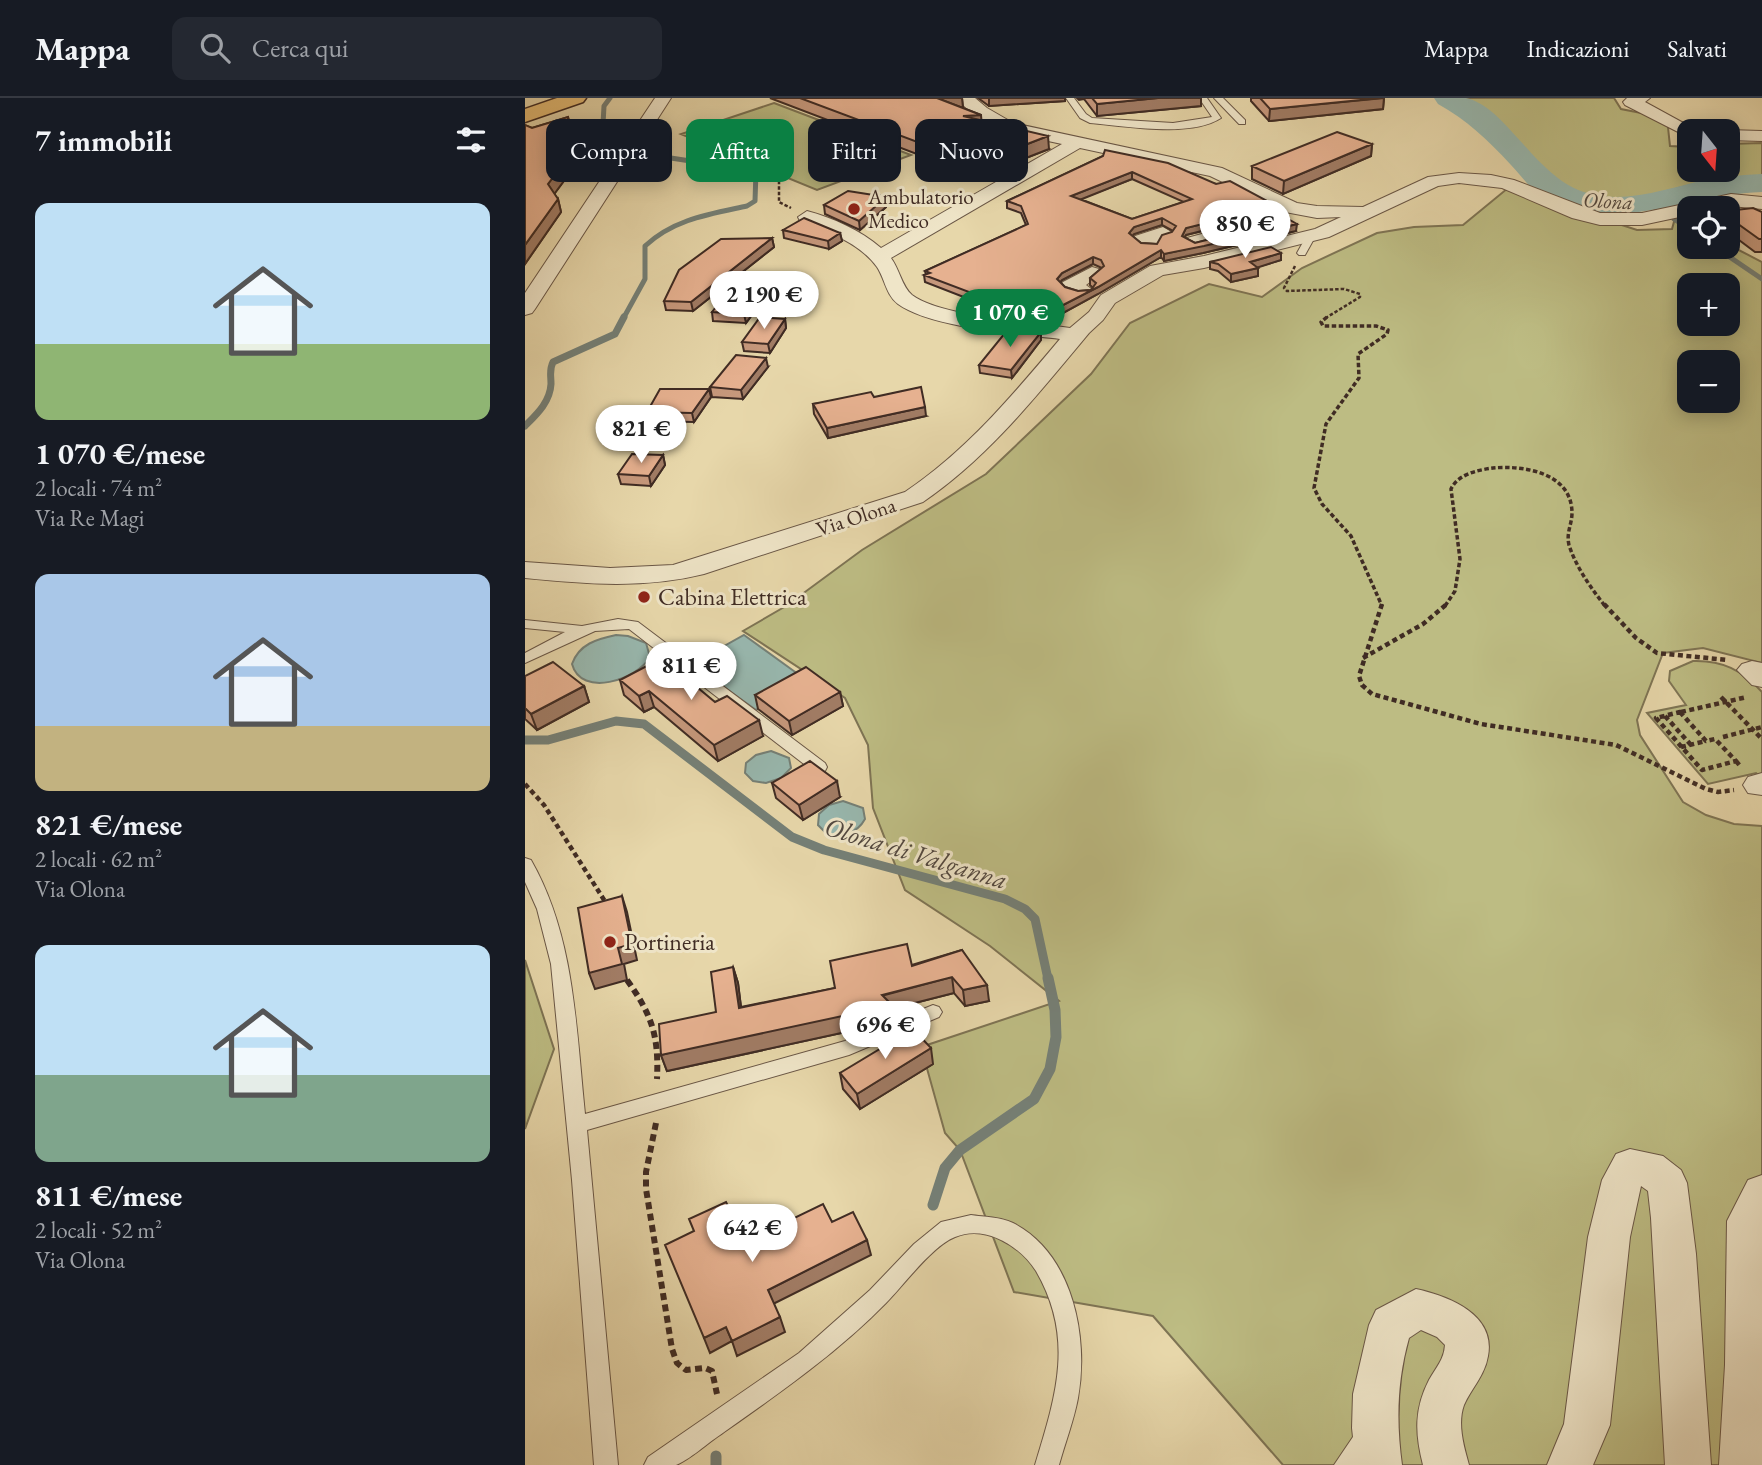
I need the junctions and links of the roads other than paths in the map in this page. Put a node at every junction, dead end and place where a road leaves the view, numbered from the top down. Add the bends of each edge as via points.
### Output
1 (576, 98) edge
2 (663, 98) edge
3 (965, 98) edge
4 (1070, 98) edge
5 (1203, 98) edge
6 (1218, 98) edge
7 (1642, 98) edge
8 (525, 116) edge
9 (1242, 122) dead end
10 (1677, 125) edge
11 (1740, 135) edge
12 (1762, 136) edge
13 (1078, 142) junction
14 (1740, 201) edge
15 (1762, 203) edge
16 (1368, 209) junction
17 (1677, 211) edge
18 (807, 217) edge
19 (1277, 217) junction
20 (1163, 244) junction
21 (880, 256) junction
22 (525, 309) edge
23 (1074, 335) junction
24 (525, 570) edge
25 (525, 624) edge
26 (582, 629) junction
27 (525, 659) edge
28 (819, 767) edge
29 (525, 864) edge
30 (933, 1012) dead end
31 (577, 1125) junction
32 (1762, 1193) edge
33 (1376, 1447) edge
34 (605, 1465) edge
35 (656, 1465) edge
36 (1047, 1465) edge
37 (1346, 1465) edge
38 (1446, 1465) edge
39 (1570, 1465) edge
40 (1688, 1465) edge
41 (1742, 1465) edge

1 - 8 main road
2 - 22 street
3 - 13 street via 1008,127
4 - 5 lane via 1090,120 1152,125 1217,118
6 - 9 lane
7 - 10 street via 1631,102
11 - 12 street
13 - 19 street via 1216,172
13 - 21 street
14 - 15 street
16 - 17 street via 1434,180 1459,178 1509,184 1600,219 1642,219
16 - 19 street
16 - 20 street, Via Olona via 1306,245 1204,262
18 - 21 street via 838,228
19 - 20 street
20 - 23 street, Via Olona via 1095,289 1095,316
21 - 23 street via 902,298 912,304 938,313 1041,323
23 - 24 street, Via Olona via 991,432 914,497 661,576 621,579
25 - 26 lane
26 - 27 lane
26 - 28 lane via 615,622 633,625
29 - 31 lane via 547,909 560,964
30 - 31 lane via 849,1047
31 - 34 lane
32 - 41 street via 1748,1221
33 - 37 lane
33 - 38 street via 1377,1371 1391,1325 1416,1309 1439,1314 1452,1320 1464,1338 1467,1354 1443,1401 1437,1432
35 - 36 lane via 807,1360 948,1229 971,1224 1006,1230 1035,1251 1067,1315 1067,1398
39 - 40 street via 1587,1425 1609,1237 1622,1180 1630,1166 1649,1168 1667,1184 1677,1258

